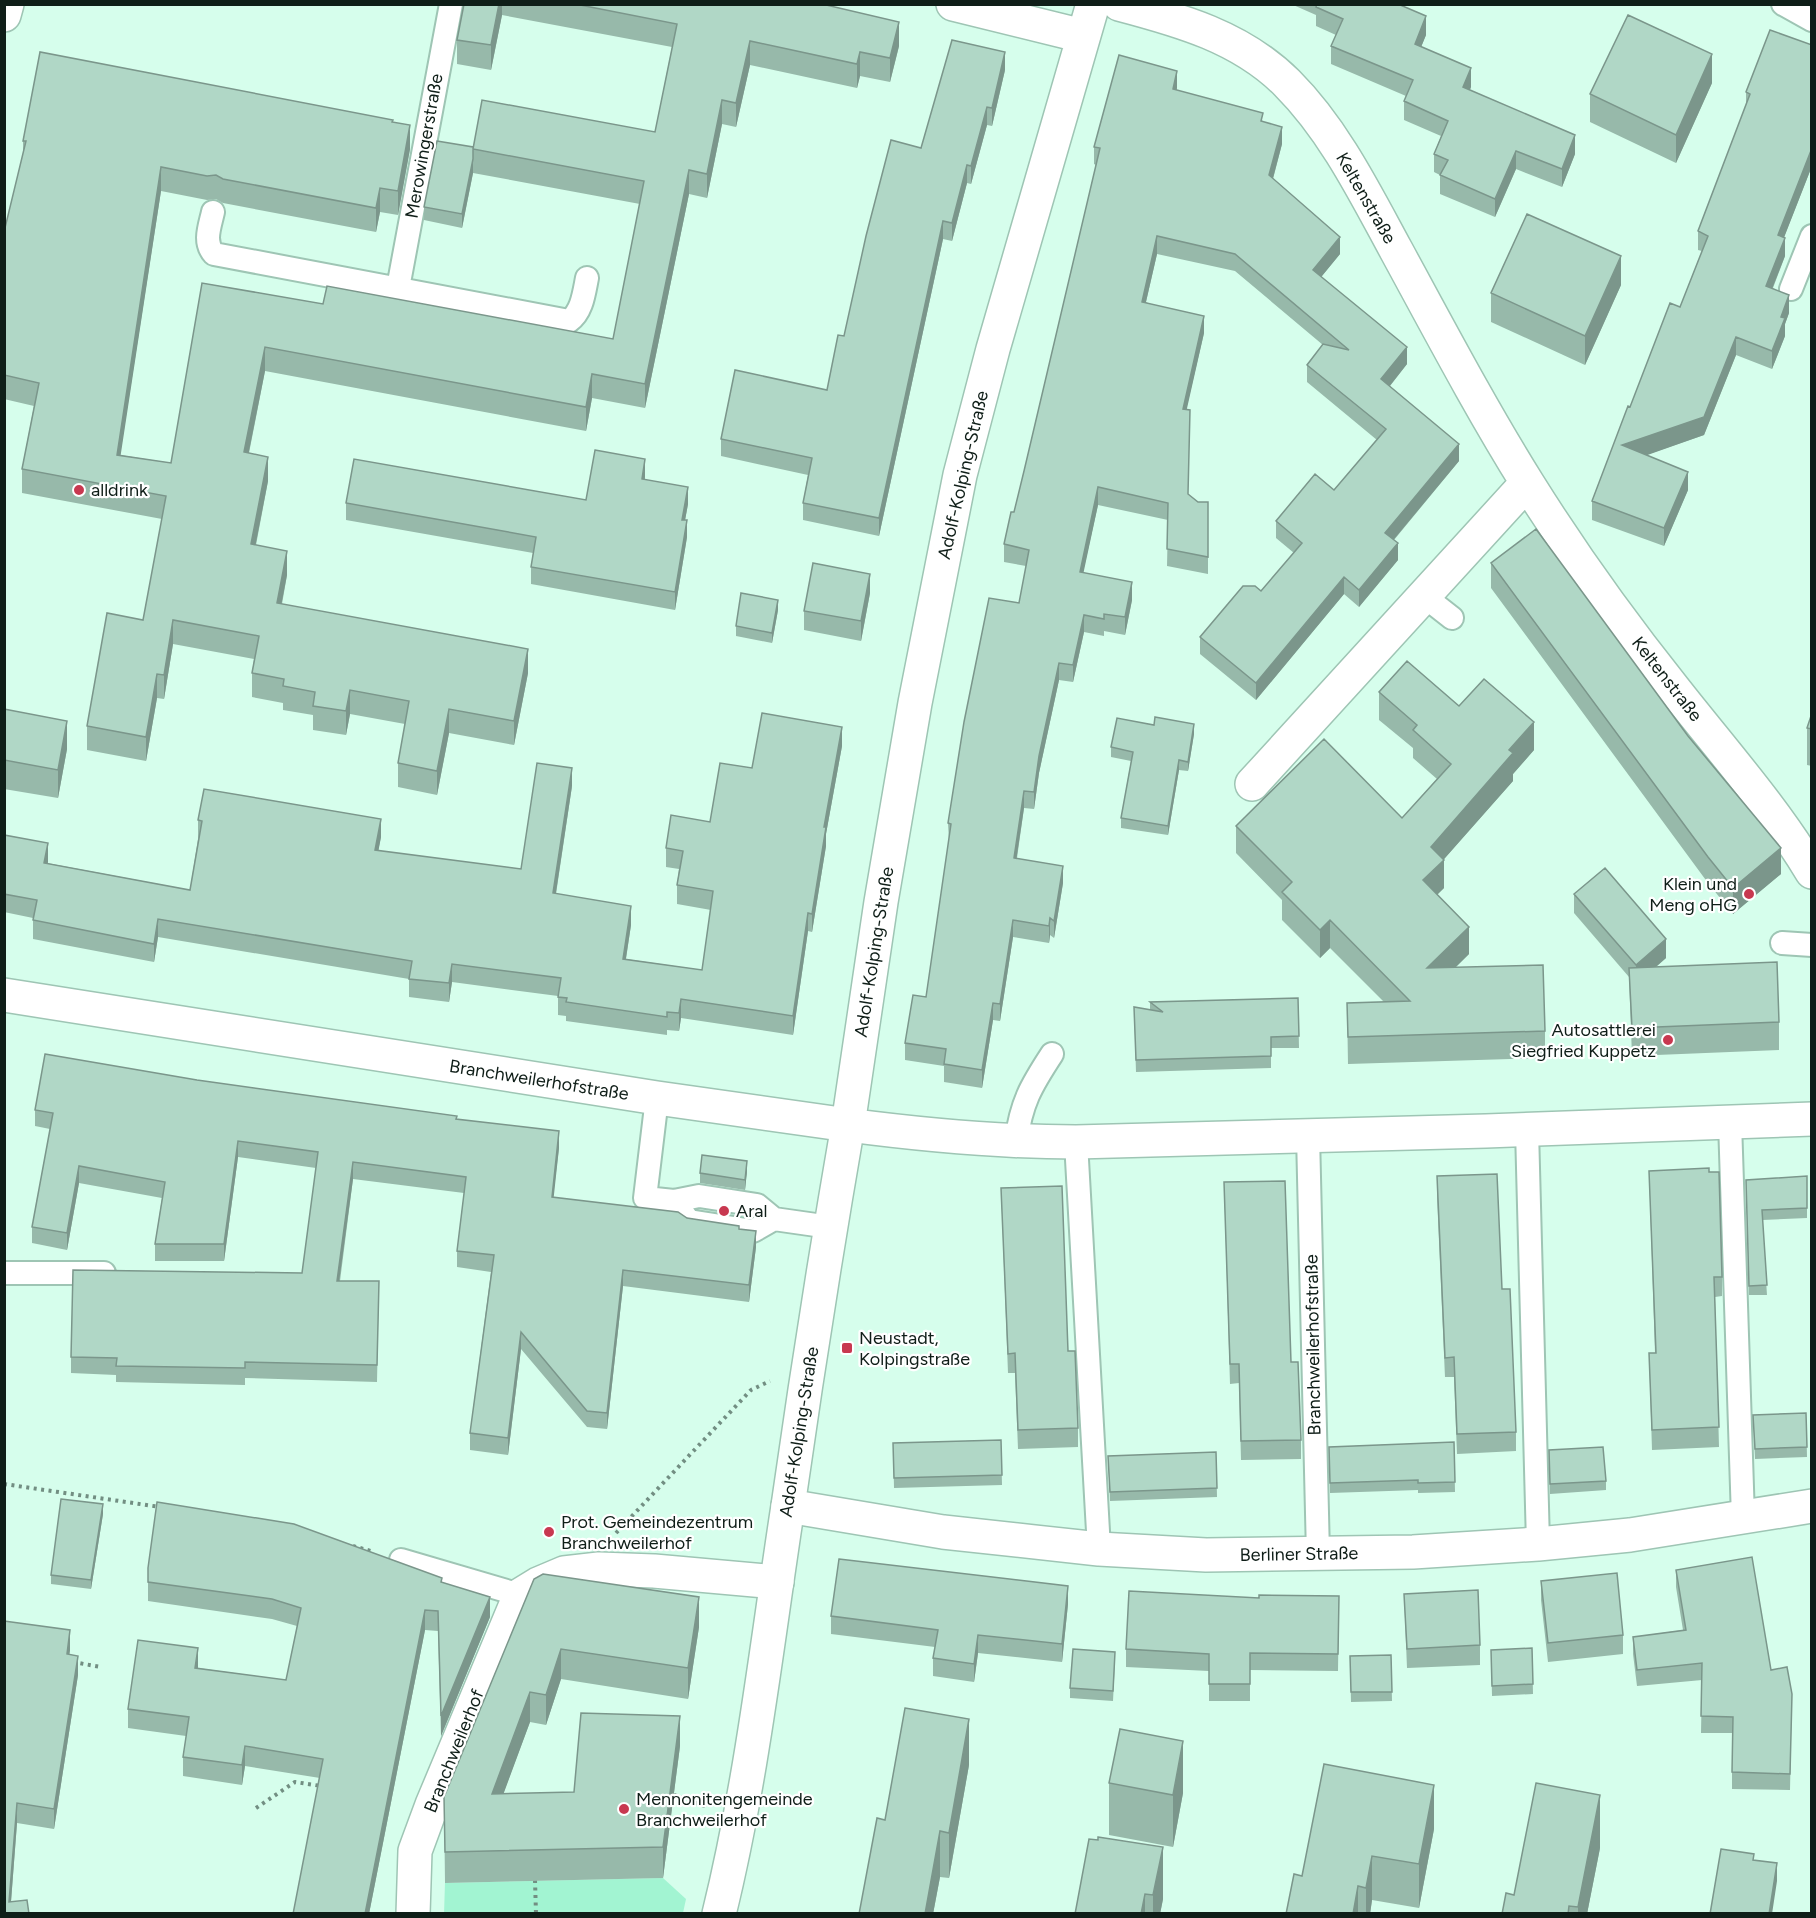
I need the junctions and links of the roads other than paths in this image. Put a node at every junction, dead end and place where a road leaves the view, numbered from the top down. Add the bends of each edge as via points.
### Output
1 (7, 4) edge
2 (451, 4) edge
3 (953, 4) edge
4 (1093, 4) edge
5 (1119, 4) edge
6 (1783, 4) edge
7 (4, 15) edge
8 (1812, 20) edge
9 (1083, 36) junction
10 (213, 212) dead end
11 (1812, 236) edge
12 (587, 278) dead end
13 (398, 288) junction
14 (1791, 289) dead end
15 (1527, 483) junction
16 (1424, 596) junction
17 (1452, 618) dead end
18 (1252, 784) dead end
19 (1812, 872) edge
20 (1782, 943) dead end
21 (1812, 945) edge
22 (5, 998) edge
23 (1052, 1054) dead end
24 (657, 1098) junction
25 (1812, 1119) edge
26 (1730, 1122) junction
27 (848, 1125) junction
28 (1527, 1130) junction
29 (1308, 1135) junction
30 (1016, 1142) junction
31 (1076, 1142) junction
32 (830, 1227) junction
33 (4, 1273) edge
34 (122, 1274) edge
35 (788, 1506) junction
36 (1812, 1506) edge
37 (1743, 1518) junction
38 (1538, 1544) junction
39 (1099, 1549) junction
40 (1318, 1555) junction
41 (401, 1560) edge
42 (777, 1582) junction
43 (520, 1595) junction
44 (412, 1914) edge
45 (719, 1914) edge

1 - 7 street
2 - 13 lane, Merowingerstraße
3 - 9 street
4 - 9 street, Adolf-Kolping-Straße
5 - 15 street, Keltenstraße via 1203,29 1247,51 1287,83 1323,125 1363,189
6 - 8 lane
9 - 27 street, Adolf-Kolping-Straße via 960,475 881,902
10 - 13 lane via 207,241 214,254
11 - 14 lane
12 - 13 lane via 581,303 569,321
15 - 16 street
15 - 19 street, Keltenstraße via 1580,564
16 - 17 lane
16 - 18 street
20 - 21 lane
22 - 24 street, Branchweilerhofstraße
23 - 30 lane via 1029,1090
24 - 27 street, Branchweilerhofstraße
24 - 32 lane via 645,1198 674,1201 699,1196 757,1205 774,1219
25 - 26 street, Branchweilerhofstraße
26 - 28 street, Branchweilerhofstraße
26 - 37 lane
27 - 30 street, Branchweilerhofstraße
27 - 32 street, Adolf-Kolping-Straße
28 - 29 street, Branchweilerhofstraße
28 - 38 lane
29 - 31 street, Branchweilerhofstraße
29 - 40 lane, Branchweilerhofstraße
30 - 31 street, Branchweilerhofstraße
31 - 39 lane
32 - 35 street, Adolf-Kolping-Straße
33 - 34 lane
35 - 39 street, Berliner Straße via 944,1532
35 - 42 street, Adolf-Kolping-Straße
36 - 37 street, Berliner Straße
37 - 38 street, Berliner Straße
38 - 40 street, Berliner Straße
39 - 40 street, Berliner Straße via 1206,1555
41 - 43 lane
42 - 43 street via 599,1569 564,1573
42 - 45 street, Adolf-Kolping-Straße via 740,1818
43 - 44 street, Branchweilerhof via 415,1851

